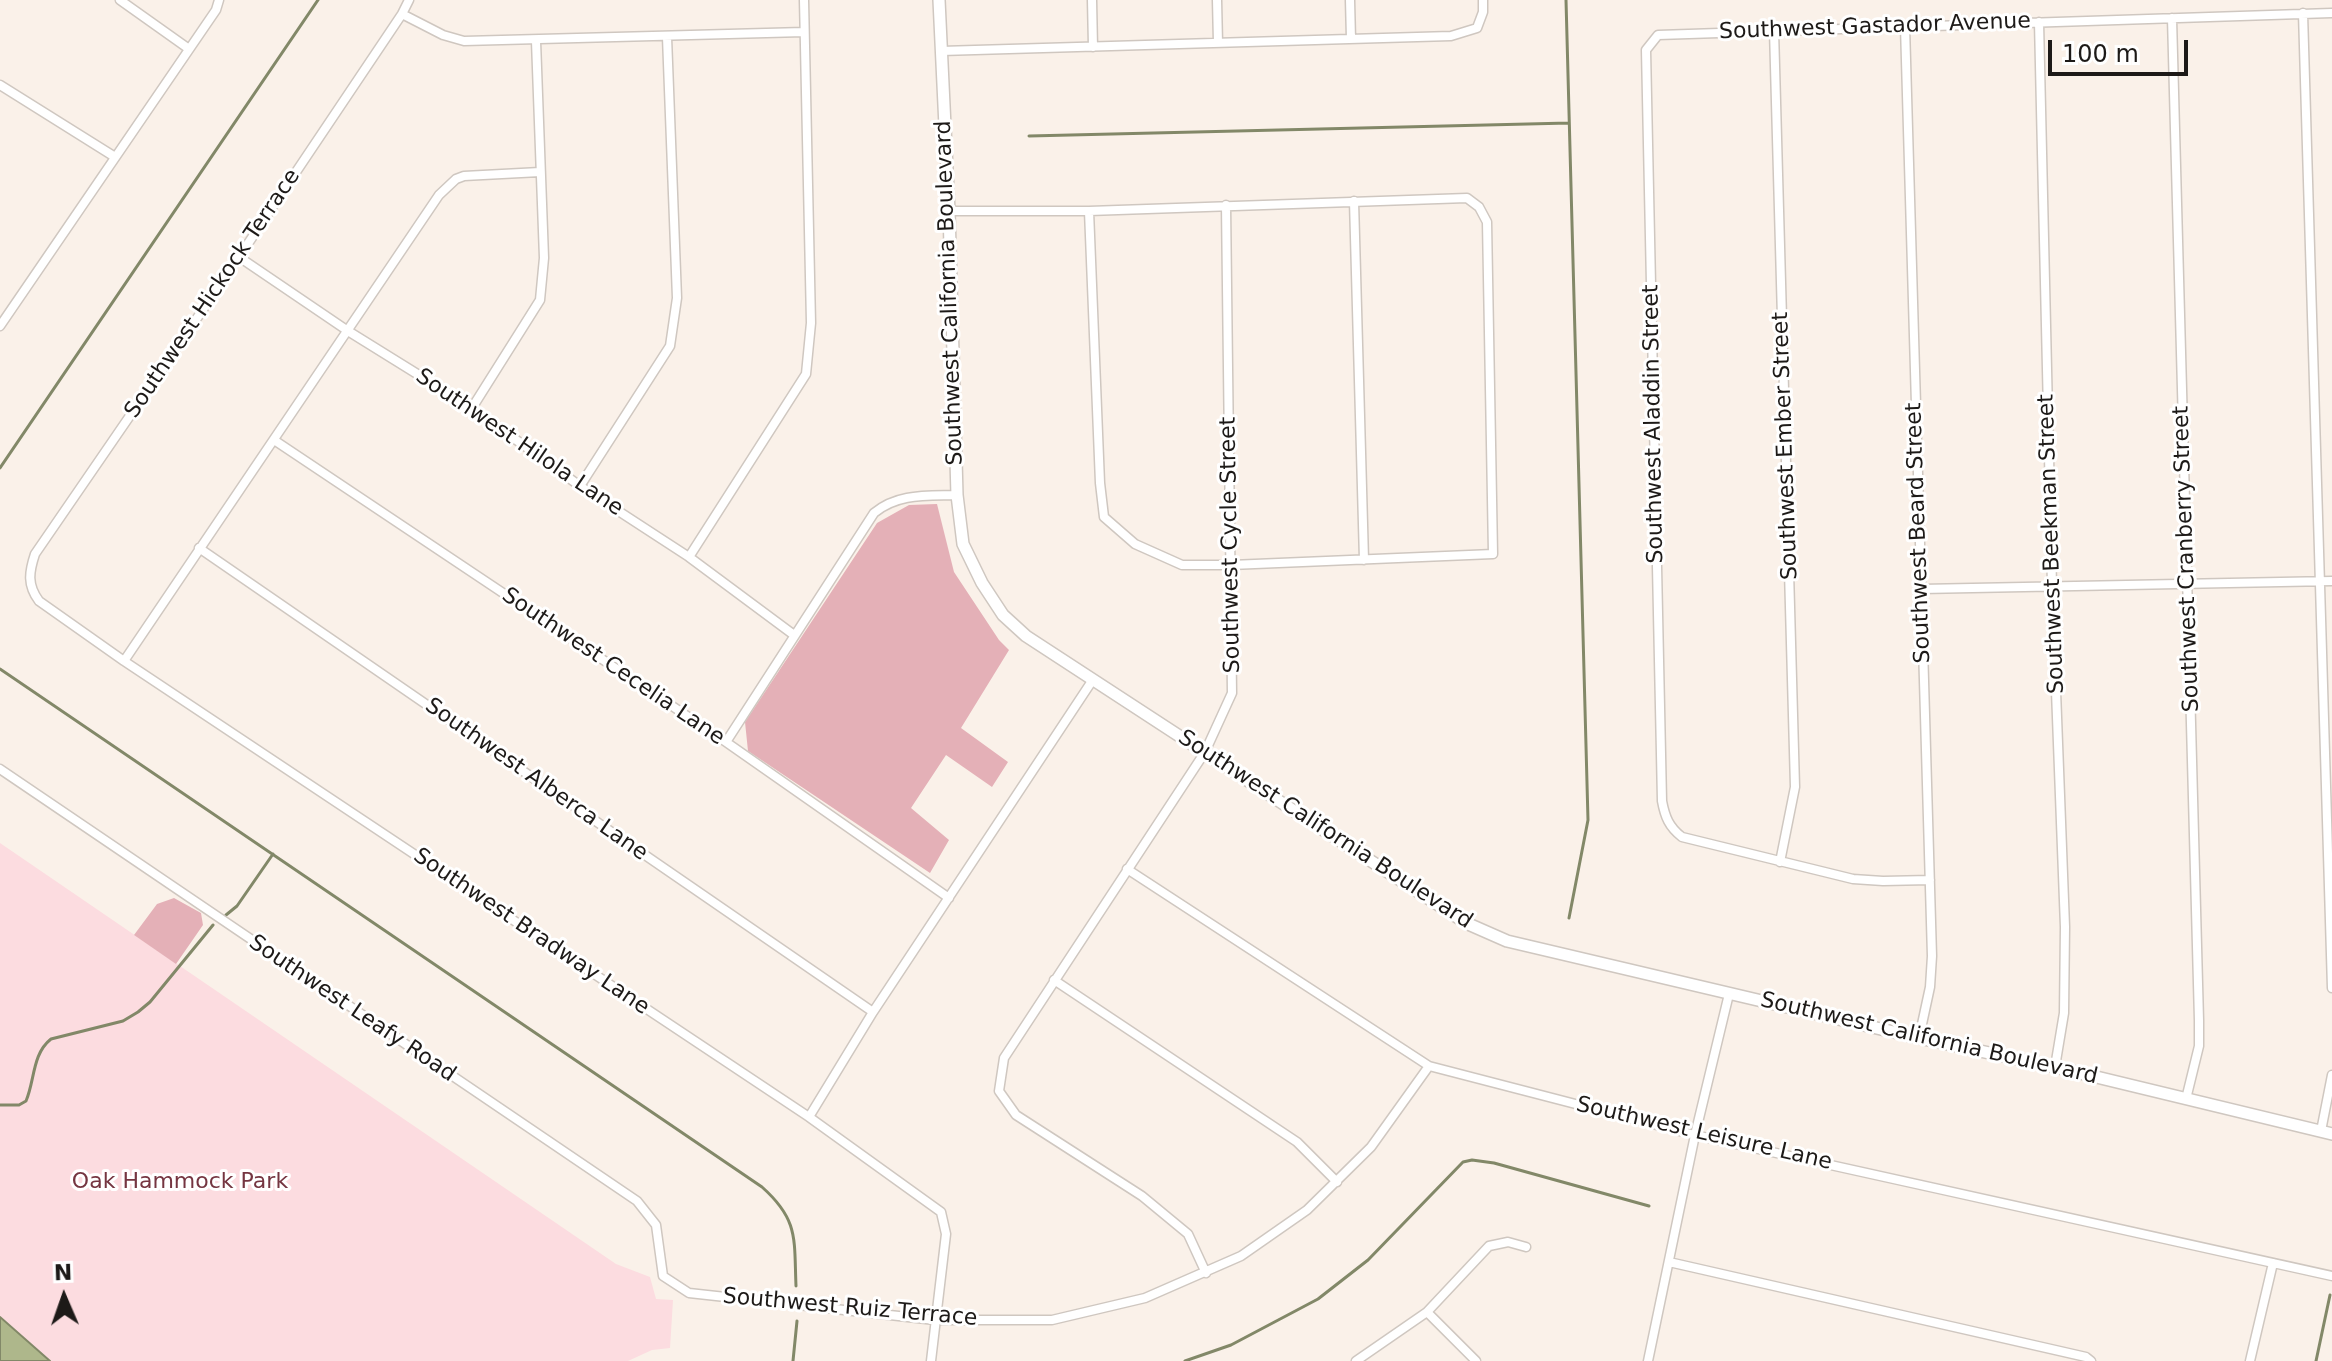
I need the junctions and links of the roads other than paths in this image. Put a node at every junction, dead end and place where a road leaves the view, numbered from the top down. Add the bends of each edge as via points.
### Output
1 (120, 0) edge
2 (219, 0) edge
3 (409, 0) edge
4 (804, 0) edge
5 (939, 0) edge
6 (1092, 0) edge
7 (1217, 0) edge
8 (1350, 0) edge
9 (1483, 0) edge
10 (2303, 13) junction
11 (2332, 13) edge
12 (402, 14) junction
13 (2172, 18) junction
14 (2039, 22) junction
15 (1905, 26) junction
16 (1774, 30) junction
17 (804, 32) junction
18 (1658, 35) joint
19 (667, 37) junction
20 (1351, 39) junction
21 (536, 41) junction
22 (1218, 43) junction
23 (1093, 47) junction
24 (189, 49) junction
25 (941, 51) junction
26 (1, 89) edge
27 (115, 157) junction
28 (540, 172) junction
29 (1354, 201) junction
30 (1226, 205) junction
31 (949, 211) junction
32 (1089, 211) junction
33 (239, 257) junction
34 (0, 326) edge
35 (348, 331) junction
36 (472, 408) junction
37 (274, 440) junction
38 (580, 486) junction
39 (957, 495) junction
40 (199, 548) junction
41 (689, 557) junction
42 (1364, 560) junction
43 (1231, 565) junction
44 (2319, 581) junction
45 (2332, 581) edge
46 (2187, 583) junction
47 (2052, 586) junction
48 (1921, 589) junction
49 (32, 591) joint
50 (794, 635) junction
51 (124, 661) junction
52 (1092, 681) junction
53 (726, 742) junction
54 (1205, 752) junction
55 (0, 769) edge
56 (1780, 862) junction
57 (1127, 869) junction
58 (1930, 880) junction
59 (949, 898) junction
60 (1054, 980) junction
61 (2332, 988) edge
62 (1729, 994) junction
63 (873, 1012) junction
64 (1919, 1038) junction
65 (1429, 1066) junction
66 (2055, 1067) junction
67 (2332, 1075) edge
68 (2186, 1099) junction
69 (809, 1117) junction
70 (2326, 1132) edge
71 (1695, 1135) junction
72 (1337, 1182) junction
73 (1526, 1247) dead end
74 (1669, 1262) junction
75 (2273, 1263) junction
76 (1206, 1273) junction
77 (663, 1276) joint
78 (2332, 1276) edge
79 (1427, 1312) junction
80 (935, 1320) junction
81 (931, 1361) edge
82 (1356, 1361) edge
83 (1476, 1361) edge
84 (1648, 1361) edge
85 (2091, 1361) edge
86 (2250, 1361) edge

1 - 24 street
2 - 24 street
3 - 12 street, Southwest Hickock Terrace
4 - 17 street
5 - 25 street, Southwest California Boulevard
6 - 23 street
7 - 22 street
8 - 20 street
9 - 20 street via 1477,28 1451,36
10 - 11 street, Southwest Gastador Avenue
10 - 13 street, Southwest Gastador Avenue
10 - 44 street
12 - 21 street via 464,41
12 - 33 street, Southwest Hickock Terrace
13 - 14 street, Southwest Gastador Avenue
13 - 46 street, Southwest Cranberry Street
14 - 15 street, Southwest Gastador Avenue
14 - 47 street, Southwest Beekman Street
15 - 16 street, Southwest Gastador Avenue
15 - 48 street, Southwest Beard Street
16 - 18 street, Southwest Gastador Avenue
16 - 56 street, Southwest Ember Street via 1795,787
17 - 19 street
17 - 41 street via 811,323 806,374
18 - 56 street, Southwest Aladdin Street via 1646,50 1665,817 1682,837
19 - 21 street
19 - 38 street via 677,298 670,346
20 - 22 street
21 - 28 street
22 - 23 street
23 - 25 street
24 - 27 street
25 - 31 street, Southwest California Boulevard
26 - 27 street
27 - 34 street
28 - 35 street via 456,179 439,195
28 - 36 street via 540,300
29 - 30 street
29 - 42 street
29 - 42 street via 1467,198 1487,222 1493,554
30 - 32 street
30 - 43 street, Southwest Cycle Street
31 - 32 street
31 - 39 street, Southwest California Boulevard
32 - 43 street via 1104,517 1135,544 1182,565
33 - 35 street, Southwest Hilola Lane
33 - 49 street, Southwest Hickock Terrace via 35,554 29,573
35 - 36 street, Southwest Hilola Lane
35 - 37 street
36 - 38 street, Southwest Hilola Lane
37 - 40 street
37 - 53 street, Southwest Cecelia Lane
38 - 41 street, Southwest Hilola Lane
39 - 50 street via 900,498 882,506
39 - 52 street, Southwest California Boulevard via 963,544 1003,615
40 - 51 street
40 - 63 street, Southwest Alberca Lane
41 - 50 street, Southwest Hilola Lane
42 - 43 street
43 - 54 street, Southwest Cycle Street via 1232,693
44 - 45 street
44 - 46 street
44 - 61 street
46 - 47 street
46 - 68 street, Southwest Cranberry Street via 2199,1034
47 - 48 street
47 - 66 street, Southwest Beekman Street via 2065,927 2064,1013
48 - 58 street, Southwest Beard Street
49 - 51 street, Southwest Bradway Lane
50 - 53 street
51 - 69 street, Southwest Bradway Lane
52 - 54 street, Southwest California Boulevard
52 - 59 street
53 - 59 street, Southwest Cecelia Lane
54 - 57 street, Southwest Cycle Street
54 - 62 street, Southwest California Boulevard via 1487,934
55 - 77 street, Southwest Leafy Road via 637,1201 656,1225
56 - 58 street via 1865,881
57 - 60 street, Southwest Cycle Street
57 - 65 street, Southwest Leisure Lane
58 - 64 street, Southwest Beard Street via 1932,974
59 - 63 street
60 - 72 street via 1297,1142
60 - 76 street, Southwest Cycle Street via 1004,1058 999,1091 1016,1115 1142,1196 1188,1234
62 - 64 street, Southwest California Boulevard
62 - 71 street
63 - 69 street
64 - 66 street, Southwest California Boulevard
65 - 71 street, Southwest Leisure Lane
65 - 72 street, Southwest Ruiz Terrace via 1371,1147
66 - 68 street, Southwest California Boulevard
67 - 70 street
68 - 70 street, Southwest California Boulevard
69 - 80 street, Southwest Bradway Lane via 941,1212 946,1234
71 - 74 street
71 - 75 street, Southwest Leisure Lane
72 - 76 street, Southwest Ruiz Terrace via 1263,1243
73 - 79 street via 1508,1242 1489,1246
74 - 84 street
74 - 85 street
75 - 78 street, Southwest Leisure Lane
75 - 86 street
76 - 80 street, Southwest Ruiz Terrace via 1145,1298 1052,1320
77 - 80 street, Southwest Ruiz Terrace via 689,1293
79 - 82 street
79 - 83 street
80 - 81 street, Southwest Bradway Lane

